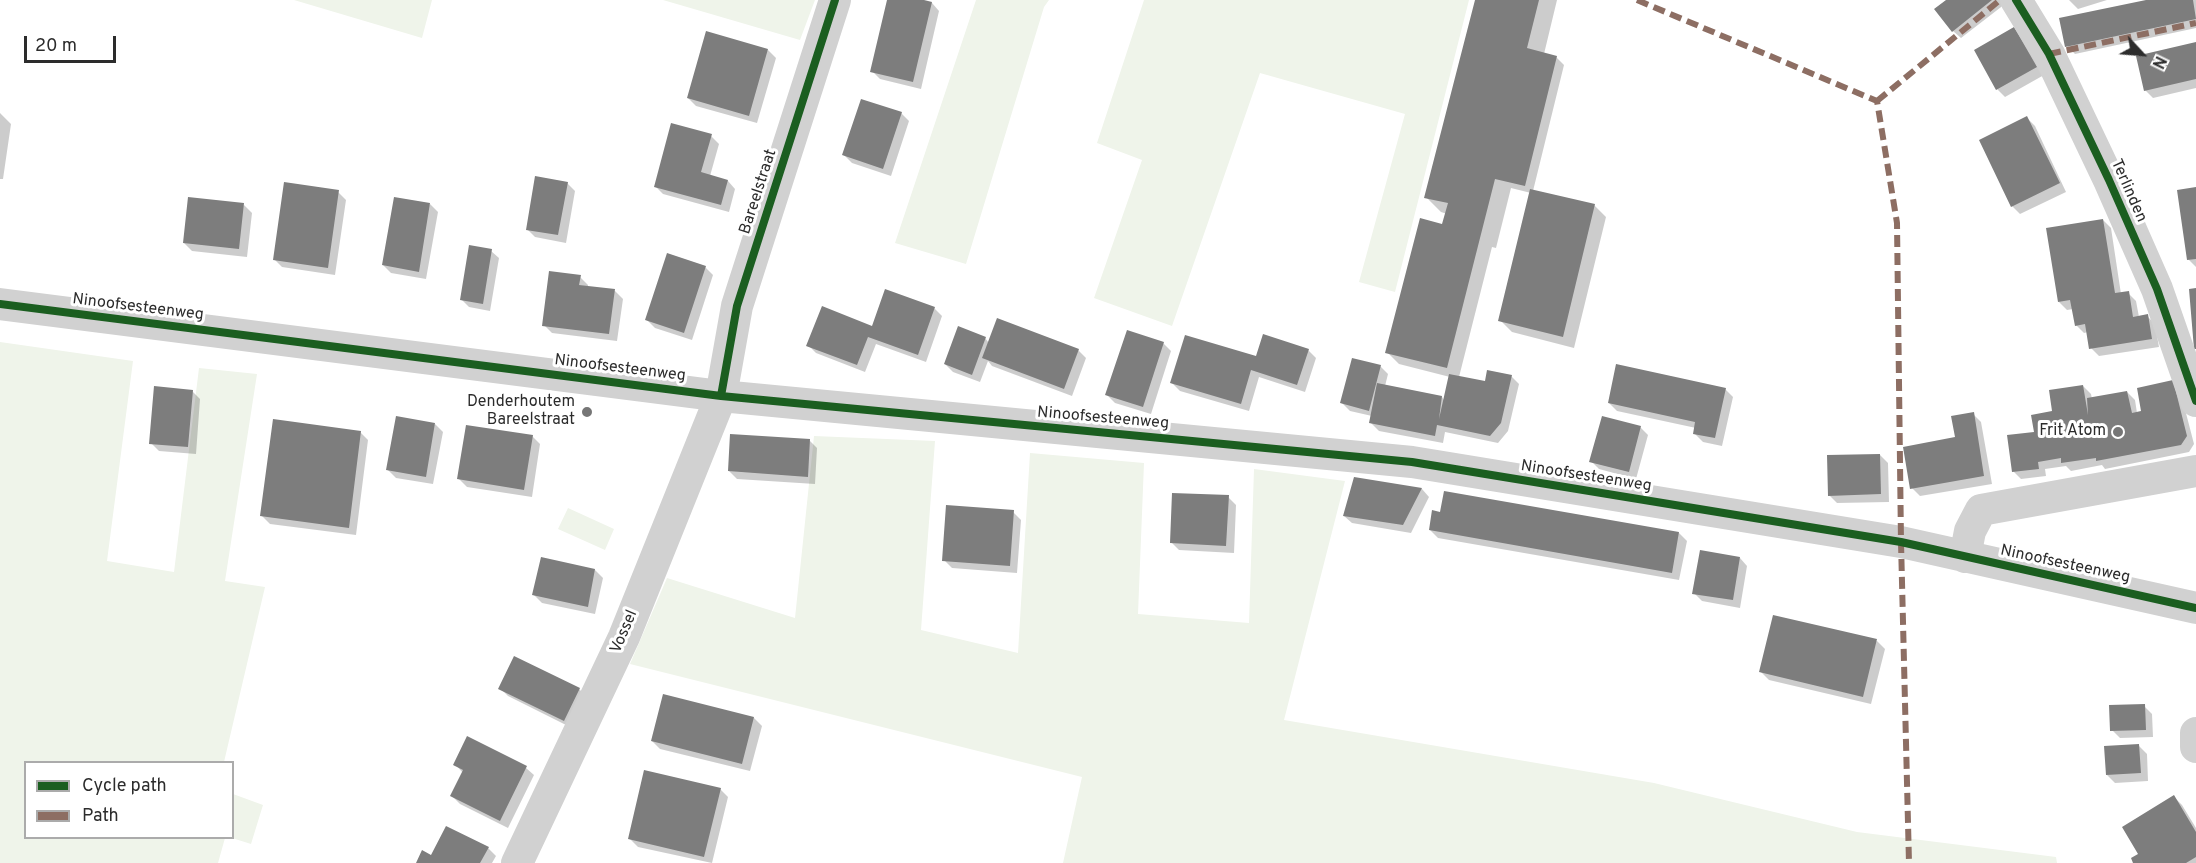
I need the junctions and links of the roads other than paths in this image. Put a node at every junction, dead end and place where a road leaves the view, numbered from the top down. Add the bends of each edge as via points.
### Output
1 (835, 0) edge
2 (2016, 0) edge
3 (0, 304) edge
4 (721, 396) junction
5 (2196, 401) edge
6 (2196, 471) edge
7 (1965, 557) junction
8 (2196, 608) edge
9 (2196, 734) edge
10 (2196, 747) edge
11 (517, 863) edge

1 - 4 street, Bareelstraat via 737,306
2 - 5 street, Terlinden via 2049,54 2109,180 2157,289
3 - 4 street, Ninoofsesteenweg
4 - 7 street, Ninoofsesteenweg via 1412,462 1901,542
4 - 11 street, Vossel via 624,637
6 - 7 street via 1981,510 1970,531
7 - 8 street, Ninoofsesteenweg
9 - 10 street

